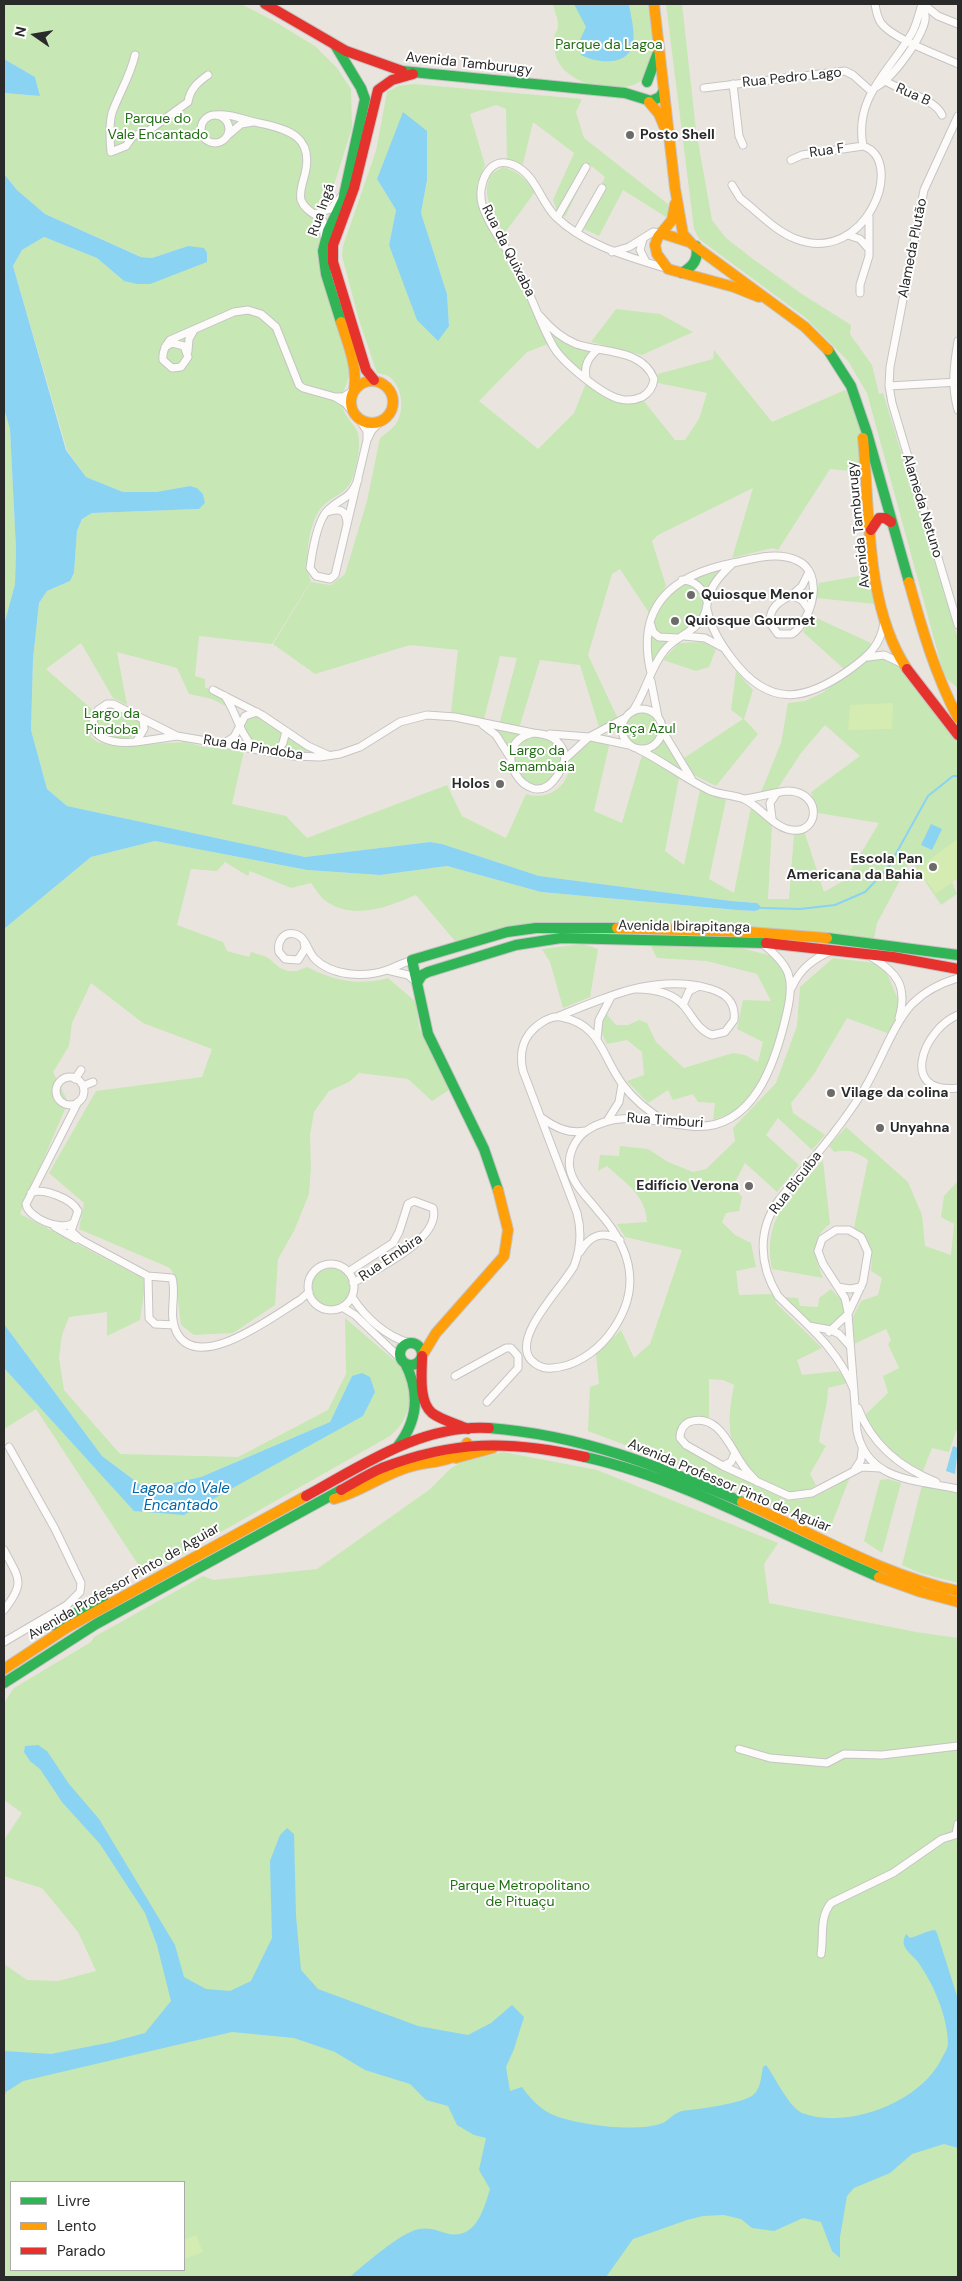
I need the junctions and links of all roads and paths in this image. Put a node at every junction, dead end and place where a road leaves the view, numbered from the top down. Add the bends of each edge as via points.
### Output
1 (265, 4) edge
2 (654, 4) edge
3 (875, 4) edge
4 (922, 4) edge
5 (958, 24) edge
6 (910, 42) junction
7 (658, 43) junction
8 (335, 45) junction
9 (135, 54) dead end
10 (958, 64) edge
11 (413, 73) junction
12 (208, 75) dead end
13 (883, 79) junction
14 (647, 82) junction
15 (733, 84) junction
16 (704, 88) dead end
17 (663, 89) junction
18 (874, 90) junction
19 (625, 93) junction
20 (649, 102) junction
21 (214, 115) junction
22 (942, 115) dead end
23 (958, 116) edge
24 (254, 122) junction
25 (225, 138) junction
26 (669, 138) junction
27 (743, 145) dead end
28 (863, 146) junction
29 (791, 160) dead end
30 (586, 167) dead end
31 (732, 185) dead end
32 (346, 186) junction
33 (602, 188) dead end
34 (675, 188) junction
35 (314, 214) junction
36 (869, 214) junction
37 (557, 218) junction
38 (577, 232) junction
39 (661, 233) junction
40 (848, 235) junction
41 (644, 238) junction
42 (694, 245) junction
43 (868, 248) junction
44 (323, 251) junction
45 (612, 252) junction
46 (646, 262) junction
47 (668, 269) junction
48 (682, 273) junction
49 (860, 294) dead end
50 (775, 305) junction
51 (540, 316) junction
52 (194, 330) junction
53 (958, 341) edge
54 (165, 347) junction
55 (598, 349) junction
56 (188, 353) junction
57 (586, 378) junction
58 (374, 380) junction
59 (956, 382) edge
60 (889, 386) junction
61 (354, 391) junction
62 (334, 397) junction
63 (859, 410) junction
64 (958, 410) edge
65 (356, 415) junction
66 (380, 422) junction
67 (367, 440) junction
68 (358, 480) junction
69 (325, 513) junction
70 (891, 522) junction
71 (347, 528) junction
72 (871, 530) junction
73 (734, 563) junction
74 (809, 572) junction
75 (682, 580) junction
76 (792, 595) junction
77 (707, 605) junction
78 (809, 610) junction
79 (885, 617) junction
80 (651, 623) junction
81 (958, 625) edge
82 (682, 636) junction
83 (724, 648) junction
84 (868, 656) junction
85 (904, 665) junction
86 (935, 670) junction
87 (651, 675) junction
88 (915, 680) junction
89 (213, 690) dead end
90 (225, 696) junction
91 (257, 712) junction
92 (629, 714) junction
93 (958, 718) edge
94 (659, 719) junction
95 (143, 720) junction
96 (240, 724) junction
97 (481, 724) junction
98 (662, 730) junction
99 (286, 732) junction
100 (533, 733) junction
101 (546, 734) junction
102 (958, 735) edge
103 (178, 736) junction
104 (590, 737) junction
105 (136, 742) junction
106 (223, 744) junction
107 (634, 747) junction
108 (255, 749) junction
109 (276, 753) junction
110 (329, 756) junction
111 (510, 757) junction
112 (565, 759) junction
113 (693, 781) junction
114 (776, 794) junction
115 (744, 799) junction
116 (772, 818) junction
117 (761, 938) junction
118 (304, 941) junction
119 (461, 946) junction
120 (446, 950) junction
121 (834, 950) junction
122 (958, 955) edge
123 (870, 956) junction
124 (412, 960) junction
125 (294, 961) junction
126 (466, 961) junction
127 (319, 962) junction
128 (451, 966) junction
129 (958, 969) edge
130 (386, 970) junction
131 (958, 978) edge
132 (417, 983) junction
133 (700, 986) junction
134 (636, 989) junction
135 (791, 989) junction
136 (612, 996) junction
137 (683, 1005) junction
138 (958, 1015) edge
139 (557, 1016) junction
140 (898, 1024) junction
141 (598, 1039) junction
142 (81, 1070) dead end
143 (75, 1079) junction
144 (93, 1082) dead end
145 (622, 1084) junction
146 (83, 1086) junction
147 (958, 1088) edge
148 (78, 1102) junction
149 (542, 1118) junction
150 (606, 1121) junction
151 (666, 1122) junction
152 (587, 1130) junction
153 (41, 1174) junction
154 (31, 1193) junction
155 (50, 1193) junction
156 (73, 1223) junction
157 (54, 1226) junction
158 (82, 1240) junction
159 (621, 1241) junction
160 (578, 1254) junction
161 (348, 1272) junction
162 (148, 1276) junction
163 (353, 1283) junction
164 (838, 1286) junction
165 (860, 1287) junction
166 (309, 1292) junction
167 (352, 1297) junction
168 (300, 1300) junction
169 (317, 1305) junction
170 (342, 1307) junction
171 (848, 1313) junction
172 (174, 1325) junction
173 (809, 1326) junction
174 (831, 1330) junction
175 (436, 1333) junction
176 (823, 1339) junction
177 (411, 1343) junction
178 (851, 1349) junction
179 (526, 1352) junction
180 (422, 1356) junction
181 (518, 1356) junction
182 (838, 1358) junction
183 (404, 1362) junction
184 (455, 1376) dead end
185 (854, 1390) junction
186 (856, 1401) junction
187 (487, 1402) dead end
188 (432, 1413) junction
189 (415, 1417) junction
190 (468, 1429) junction
191 (870, 1433) junction
192 (859, 1441) junction
193 (466, 1445) junction
194 (505, 1445) junction
195 (398, 1446) junction
196 (9, 1447) dead end
197 (862, 1450) junction
198 (735, 1453) junction
199 (449, 1459) junction
200 (902, 1464) junction
201 (723, 1466) junction
202 (880, 1468) junction
203 (854, 1470) junction
204 (895, 1475) junction
205 (757, 1482) junction
206 (943, 1486) junction
207 (958, 1489) edge
208 (322, 1500) junction
209 (4, 1550) edge
210 (140, 1587) junction
211 (958, 1591) edge
212 (958, 1602) edge
213 (4, 1610) edge
214 (58, 1610) junction
215 (48, 1616) junction
216 (64, 1620) junction
217 (57, 1629) junction
218 (4, 1642) edge
219 (65, 1642) junction
220 (4, 1669) edge
221 (4, 1683) edge
222 (958, 1746) edge
223 (739, 1749) dead end
224 (958, 1824) edge
225 (957, 1834) edge
226 (821, 1954) dead end

1 - 8 main road, Avenida Tamburugy
2 - 7 main road
3 - 6 street via 882,24
4 - 5 street via 938,16
4 - 6 street
6 - 10 street
6 - 13 street
7 - 14 main road via 654,67
7 - 17 main road, Avenida Tamburugy
8 - 11 main road, Avenida Tamburugy via 374,63
8 - 32 main road, Rua Ingá via 365,99
9 - 12 street via 132,71 112,113 111,152 126,146 133,136 148,131 188,102 196,84
11 - 19 main road, Avenida Tamburugy
11 - 58 main road, Rua Ingá via 392,80 378,90 354,188 333,246 333,262 366,370
13 - 18 street
13 - 22 street, Rua B via 896,88 932,102
14 - 17 main road via 654,82
14 - 19 main road
15 - 16 street, Rua Pedro Lago
15 - 18 street, Rua Pedro Lago via 844,71
15 - 27 street
17 - 20 main road via 659,98
17 - 26 main road, Avenida Tamburugy
18 - 28 street via 862,116
19 - 20 main road, Avenida Tamburugy
20 - 26 main road via 659,114
21 - 24 street via 224,114
21 - 25 street via 227,123
21 - 25 street via 202,123 203,137 216,143
23 - 60 street, Alameda Plutão via 924,190
24 - 25 street via 236,126
24 - 35 street via 284,129 300,141 307,157 301,200
26 - 34 main road, Avenida Tamburugy
28 - 29 street, Rua F via 802,155
28 - 36 street via 875,156 882,170 880,186
30 - 37 street
31 - 40 street via 746,203 797,239 819,243
32 - 35 street via 331,208
32 - 44 main road, Rua Ingá
33 - 38 street
34 - 39 main road, Avenida Tamburugy via 674,215
34 - 42 main road, Avenida Tamburugy via 684,234
35 - 44 street via 324,225
36 - 40 street
36 - 43 street
37 - 38 street, Rua da Quixaba
37 - 51 street, Rua da Quixaba via 533,180 521,169 510,163 488,169 481,191 485,212 516,265
38 - 45 street, Rua da Quixaba
39 - 41 street via 653,232
39 - 42 main road
39 - 47 main road, Avenida Tamburugy via 655,249
40 - 43 street via 860,239
41 - 45 street
41 - 46 street via 640,250
42 - 48 main road via 698,252 697,262
42 - 50 main road, Avenida Tamburugy
43 - 49 street
44 - 61 main road, Rua Ingá via 326,274 354,365
45 - 46 street, Rua da Quixaba
46 - 47 street, Rua da Quixaba
47 - 48 main road, Avenida Tamburugy
48 - 50 main road, Avenida Tamburugy via 734,287
50 - 63 main road, Avenida Tamburugy via 828,350 851,386
51 - 55 street, Rua da Quixaba via 559,335 575,344
51 - 57 street, Rua da Quixaba via 560,357
52 - 54 street via 170,340
52 - 56 street via 189,339
52 - 62 street via 234,312 248,310 262,314 276,328 299,385
53 - 59 street
54 - 56 street via 181,343
54 - 56 street via 163,360 172,368 184,365
55 - 57 street via 586,364
55 - 57 street, Rua da Quixaba via 626,355 640,362 652,373 653,385 644,396 622,400
58 - 61 main road via 362,382
58 - 66 main road via 388,388 393,398 389,414
59 - 60 street
59 - 64 street
60 - 81 street, Alameda Netuno
61 - 62 street via 343,397
61 - 65 main road via 350,401
62 - 65 street
63 - 70 main road, Avenida Tamburugy
63 - 72 main road, Avenida Tamburugy
65 - 66 main road via 372,423
65 - 67 street via 367,431
66 - 67 street
67 - 68 street
68 - 69 street via 350,496
68 - 71 street
69 - 71 street via 343,511
69 - 71 street via 311,563 313,574 327,579 336,575
70 - 72 main road via 879,518
70 - 86 main road, Avenida Tamburugy
72 - 79 main road, Avenida Tamburugy
73 - 74 street via 782,557 797,560
73 - 75 street via 703,570
73 - 77 street via 717,580
74 - 76 street via 802,586
74 - 78 street via 813,590
75 - 77 street via 698,585 705,593
75 - 80 street via 665,595
76 - 78 street via 802,600
76 - 78 street via 773,608 770,623 775,631 783,635 792,634 801,626
77 - 82 street via 698,624
77 - 83 street via 711,625
79 - 84 street via 881,636
79 - 85 main road, Avenida Tamburugy via 892,642
80 - 82 street via 653,632 659,637
80 - 87 street via 647,640
82 - 83 street via 706,638
82 - 87 street via 664,651
83 - 84 street via 750,681 781,694 816,690
84 - 85 street via 884,656
85 - 88 main road, Avenida Tamburugy
86 - 88 main road via 929,680
86 - 93 main road, Avenida Tamburugy
87 - 92 street via 642,698
87 - 94 street
88 - 102 main road, Avenida Tamburugy
89 - 90 street
90 - 91 street
90 - 96 street
91 - 96 street via 248,713
91 - 99 street
92 - 94 street via 644,710 653,712
92 - 104 street
92 - 107 street via 622,730 625,739
94 - 98 street
95 - 103 street, Rua da Pindoba
95 - 105 street via 144,729
95 - 105 street, Rua da Pindoba via 113,704 102,707 95,715 95,731 102,738
96 - 106 street via 234,737
96 - 108 street via 243,735
97 - 100 street, Rua da Pindoba
97 - 110 street, Rua da Pindoba via 440,714 427,715 400,722 360,747
97 - 111 street via 496,735
98 - 107 street via 656,743 647,748
98 - 113 street
99 - 109 street
99 - 110 street
100 - 101 street
100 - 111 street via 517,740
101 - 104 street
101 - 112 street via 560,744
103 - 105 street, Rua da Pindoba
103 - 106 street, Rua da Pindoba
104 - 107 street
104 - 112 street
106 - 108 street, Rua da Pindoba
107 - 113 street
108 - 109 street, Rua da Pindoba
109 - 110 street, Rua da Pindoba
111 - 112 street via 521,782 536,789 554,781
113 - 115 street via 717,793
114 - 115 street
114 - 116 street via 770,803
114 - 116 street via 790,791 802,794 814,805 814,816 798,831 785,829
115 - 116 street
117 - 119 main road, Avenida Ibirapitanga via 536,928 512,931
117 - 121 main road, Avenida Ibirapitanga
117 - 122 main road, Avenida Ibirapitanga via 873,942
117 - 126 main road, Avenida Ibirapitanga via 561,938 527,942
117 - 135 street, Rua Timburi via 787,968
118 - 125 street via 304,954
118 - 125 street via 293,933 280,939 279,952 285,960
118 - 127 street
119 - 120 main road, Avenida Ibirapitanga
119 - 126 main road via 459,955
120 - 124 main road, Avenida Ibirapitanga
120 - 128 main road via 452,956
121 - 123 main road, Avenida Ibirapitanga
121 - 135 street, Rua Timburi via 808,964
123 - 129 main road, Avenida Ibirapitanga
123 - 140 street, Rua Bicuíba via 890,969 900,984 902,1002
124 - 130 street, Avenida Ibirapitanga
124 - 132 main road
125 - 127 street, Avenida Ibirapitanga
126 - 128 main road, Avenida Ibirapitanga
127 - 130 street, Avenida Ibirapitanga via 333,970 354,974
128 - 132 main road, Avenida Ibirapitanga via 425,973
130 - 132 street, Avenida Ibirapitanga via 408,975
131 - 140 street, Rua Bicuíba via 921,995
132 - 175 main road via 428,1034 484,1149 508,1230 504,1256 499,1264
133 - 134 street via 666,982
133 - 137 street via 689,991
133 - 137 street via 730,999 735,1012 731,1026 718,1035 706,1033
134 - 136 street
134 - 137 street via 656,990
135 - 151 street, Rua Timburi via 784,1025 768,1073 750,1103 716,1123 692,1126
136 - 139 street
136 - 141 street via 599,1020
138 - 147 street via 935,1033 924,1052 921,1069 932,1085
139 - 141 street via 587,1027
139 - 149 street via 532,1030 521,1054 523,1071
140 - 173 street, Rua Bicuíba via 855,1103 830,1139 772,1209 764,1232 763,1259 772,1286
141 - 145 street
142 - 143 street
143 - 146 street
143 - 148 street via 62,1080 57,1093 65,1104
144 - 146 street
145 - 150 street via 619,1102
145 - 151 street via 644,1107
146 - 148 street via 84,1093
148 - 153 street
149 - 152 street via 560,1129
149 - 160 street via 577,1213 581,1232
150 - 151 street, Rua Timburi via 639,1117
150 - 152 street, Rua Timburi
152 - 159 street, Rua Timburi via 572,1150 569,1168 576,1184
153 - 154 street
153 - 155 street via 42,1185
154 - 155 street via 39,1190
154 - 157 street via 26,1204 28,1210
155 - 156 street via 77,1208
156 - 157 street via 64,1228
156 - 158 street via 71,1231
157 - 158 street via 74,1239
158 - 162 street
159 - 160 street via 608,1235 596,1236 589,1239
159 - 179 street, Rua Timburi via 629,1262 629,1289 620,1318 606,1339 587,1356 555,1368 535,1364
160 - 179 street via 568,1276 529,1331
161 - 163 street
161 - 163 street, Rua Embira via 393,1243 408,1204 414,1201 433,1208 434,1216 424,1237
161 - 166 street via 334,1265 322,1267 312,1275
162 - 172 street via 149,1318 155,1324
162 - 172 street via 172,1278
163 - 167 street
164 - 165 street
164 - 165 street via 818,1251 826,1235 842,1229 855,1232 866,1244 868,1260
164 - 171 street
165 - 171 street
166 - 168 street
166 - 169 street
167 - 170 street
167 - 177 street via 394,1339
168 - 169 street
168 - 172 street via 235,1340 220,1345 191,1344 180,1337
169 - 170 street via 329,1310
170 - 183 street via 355,1315
171 - 174 street
171 - 178 street, Rua Bicuíba
173 - 174 street
173 - 176 street, Rua Bicuíba
174 - 176 street
174 - 178 street
175 - 177 main road
175 - 180 main road
176 - 182 street, Rua Bicuíba
177 - 180 main road via 420,1347
177 - 183 main road via 401,1350
178 - 182 street via 847,1356
178 - 185 street, Rua Bicuíba
179 - 181 street
180 - 183 main road via 414,1365
180 - 188 main road via 424,1399
181 - 184 street via 511,1348 506,1348
181 - 187 street via 518,1368
182 - 185 street, Rua Bicuíba
183 - 189 main road via 413,1378
185 - 186 street, Rua Bicuíba
186 - 191 street, Rua Bicuíba
186 - 192 street, Rua Bicuíba
188 - 189 main road
188 - 190 main road
189 - 195 main road via 407,1436
190 - 193 main road
190 - 195 main road, Avenida Professor Pinto de Aguiar
190 - 211 main road, Avenida Professor Pinto de Aguiar via 530,1432 610,1451 656,1467 908,1578
191 - 192 street
191 - 200 street, Rua Bicuíba
192 - 197 street, Rua Bicuíba
193 - 194 main road, Avenida Professor Pinto de Aguiar
193 - 199 main road via 462,1453
193 - 208 main road, Avenida Professor Pinto de Aguiar via 408,1456
194 - 199 main road
194 - 212 main road, Avenida Professor Pinto de Aguiar via 570,1453 633,1470 904,1588
195 - 210 main road, Avenida Professor Pinto de Aguiar
196 - 214 street via 80,1577 80,1592
197 - 202 street, Rua Bicuíba
197 - 203 street via 861,1460
198 - 201 street via 731,1462
198 - 201 street via 725,1435 713,1425 696,1421 685,1424 680,1433 682,1442
198 - 205 street
199 - 208 main road via 415,1464 346,1496
200 - 204 street via 901,1471
200 - 206 street, Rua Bicuíba
201 - 205 street
202 - 203 street
202 - 204 street, Rua Bicuíba
203 - 205 street via 812,1493 796,1496 782,1495
204 - 206 street, Rua Bicuíba
206 - 207 street, Rua Bicuíba
208 - 219 main road, Avenida Professor Pinto de Aguiar
209 - 213 street via 19,1587
210 - 216 main road via 87,1607
210 - 217 main road, Avenida Professor Pinto de Aguiar
214 - 215 street
214 - 216 street
215 - 217 street
215 - 218 street
216 - 217 main road
217 - 219 street
217 - 220 main road, Avenida Professor Pinto de Aguiar
219 - 221 main road, Avenida Professor Pinto de Aguiar
222 - 223 street via 882,1755 844,1754 827,1764 770,1758
224 - 225 street
225 - 226 street via 937,1842 893,1873 831,1903 822,1923

